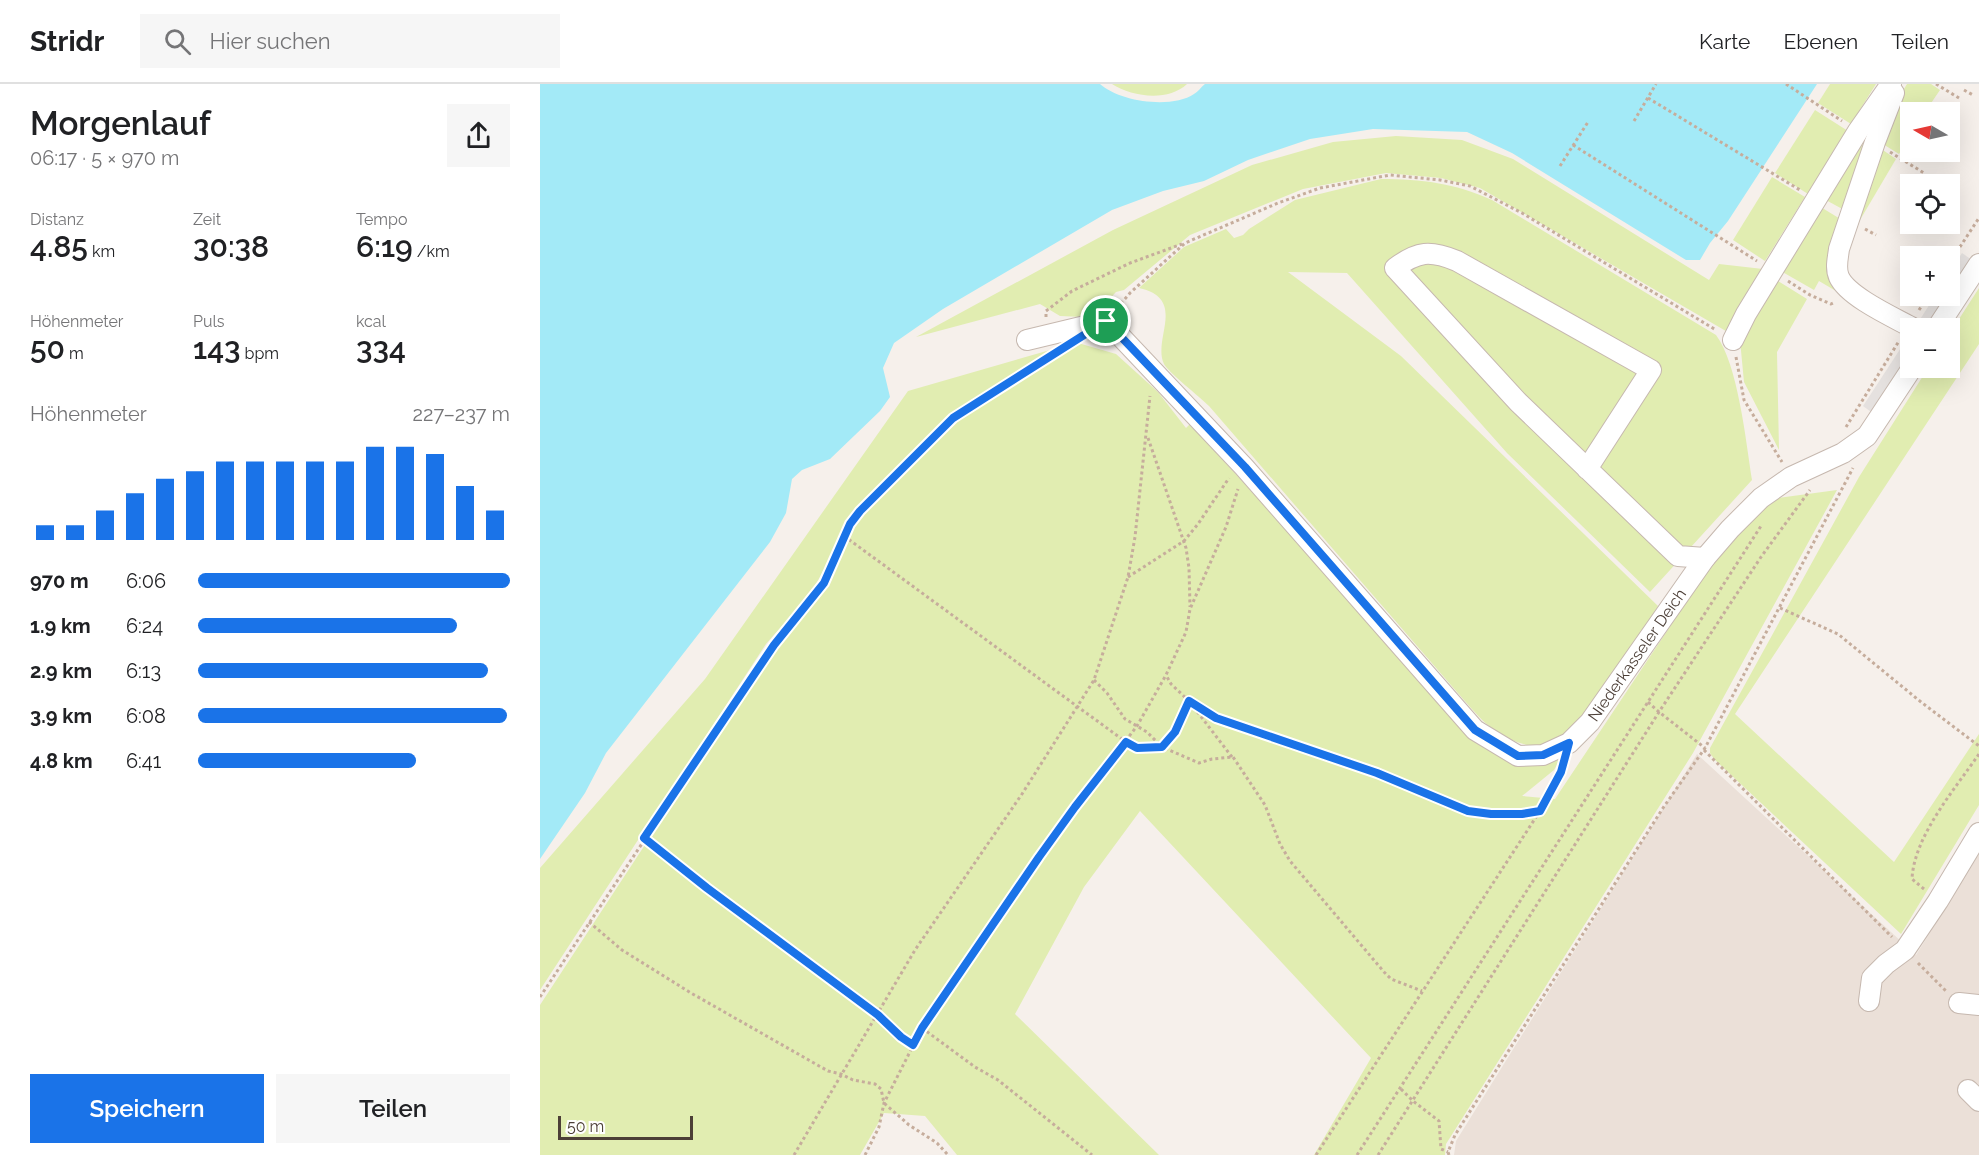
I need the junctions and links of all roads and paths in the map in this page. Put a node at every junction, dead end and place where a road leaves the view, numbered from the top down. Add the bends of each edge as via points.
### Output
1 (1656, 84) edge
2 (1786, 84) edge
3 (1891, 84) edge
4 (1898, 84) edge
5 (1936, 84) edge
6 (1964, 90) dead end
7 (1973, 95) dead end
8 (1648, 98) junction
9 (1959, 98) dead end
10 (1634, 121) dead end
11 (1588, 122) dead end
12 (1850, 126) dead end
13 (1573, 145) junction
14 (1899, 158) dead end
15 (1560, 166) dead end
16 (1924, 173) dead end
17 (1801, 191) dead end
18 (1979, 218) edge
19 (1861, 226) dead end
20 (1876, 235) dead end
21 (1185, 243) dead end
22 (1960, 247) edge
23 (1758, 262) dead end
24 (1979, 264) edge
25 (1786, 280) dead end
26 (1810, 295) dead end
27 (1944, 318) edge
28 (1900, 321) edge
29 (1032, 339) joint
30 (1733, 340) joint
31 (1900, 344) edge
32 (1065, 348) dead end
33 (1152, 371) junction
34 (1905, 378) edge
35 (1843, 433) dead end
36 (1147, 435) junction
37 (1825, 462) junction
38 (1245, 467) junction
39 (1853, 468) dead end
40 (1587, 469) junction
41 (1791, 477) junction
42 (844, 536) junction
43 (1184, 540) junction
44 (1744, 553) dead end
45 (1705, 558) junction
46 (1128, 577) junction
47 (1780, 608) junction
48 (1190, 609) junction
49 (1166, 675) junction
50 (1094, 680) junction
51 (1189, 701) junction
52 (1648, 702) junction
53 (1078, 705) junction
54 (1659, 712) junction
55 (1137, 726) junction
56 (1126, 742) junction
57 (1569, 743) junction
58 (1979, 746) edge
59 (1162, 747) junction
60 (1704, 749) junction
61 (1979, 754) edge
62 (1233, 757) junction
63 (1540, 811) junction
64 (1979, 833) edge
65 (644, 838) junction
66 (1938, 901) junction
67 (589, 922) junction
68 (1905, 950) junction
69 (1422, 991) junction
70 (540, 997) edge
71 (1869, 1001) dead end
72 (1959, 1003) joint
73 (1979, 1005) edge
74 (878, 1015) junction
75 (922, 1028) junction
76 (913, 1045) junction
77 (841, 1074) junction
78 (1401, 1089) junction
79 (1413, 1101) junction
80 (884, 1103) junction
81 (1449, 1154) edge
82 (794, 1155) edge
83 (865, 1155) edge
84 (948, 1155) edge
85 (1092, 1155) edge
86 (1316, 1155) edge
87 (1358, 1155) edge
88 (1378, 1155) edge

1 - 8 path
2 - 12 path
3 - 30 street via 1858,131
4 - 28 street via 1875,142 1837,265 1840,278 1856,295
5 - 9 path
6 - 7 path
8 - 10 path
8 - 17 path
11 - 13 path
13 - 15 path
13 - 23 path
14 - 16 path
18 - 22 path
19 - 20 path
21 - 29 path via 1130,263 1072,291 1046,311 1045,325
24 - 27 street
25 - 26 path
29 - 33 street, Niederkasseler Deich via 1106,321
30 - 41 path via 1744,399
31 - 35 path
32 - 42 path via 953,418 860,511
33 - 36 path
33 - 38 street, Niederkasseler Deich
34 - 37 street, Niederkasseler Deich via 1867,436
36 - 43 path
36 - 46 path
37 - 41 street, Niederkasseler Deich
37 - 54 path
38 - 43 path via 1234,472
38 - 48 path via 1226,527
38 - 57 street, Niederkasseler Deich via 1475,730 1518,756 1543,755
39 - 47 path
40 - 40 street via 1518,402 1395,268 1418,255 1443,255 1651,370
40 - 45 street via 1678,556
41 - 45 street, Niederkasseler Deich via 1761,498
42 - 53 path
42 - 65 path via 824,583 774,645
43 - 46 path
43 - 48 path via 1190,568
44 - 52 path
45 - 57 street, Niederkasseler Deich via 1590,723
46 - 50 path
47 - 58 path via 1838,634
47 - 60 path
48 - 49 path via 1185,632
49 - 51 path
49 - 55 path
50 - 53 path
50 - 55 path via 1125,719
51 - 59 path via 1175,732
51 - 62 path
51 - 63 path via 1216,718 1377,773 1468,811
52 - 54 path
52 - 78 path
53 - 56 path
53 - 74 path via 915,950
54 - 60 path
54 - 79 path
55 - 56 path
55 - 59 path
56 - 59 path via 1137,748
56 - 75 path via 1039,857
57 - 63 path via 1561,772
59 - 62 path via 1199,763
60 - 68 path
60 - 81 path via 1569,954 1455,1136
61 - 66 path via 1936,816 1912,863 1912,879
62 - 69 path via 1265,805 1280,844 1297,869 1391,979
63 - 69 path
64 - 66 street
65 - 67 path
65 - 74 path
66 - 68 street
67 - 70 path
67 - 77 path via 622,950 691,993 828,1071
68 - 71 street via 1872,978
68 - 72 path
69 - 86 path
72 - 73 street
74 - 76 path
74 - 77 path
75 - 76 path
75 - 85 path via 998,1080
76 - 80 path
77 - 80 path via 875,1084 881,1089
77 - 82 path
78 - 79 path
78 - 87 path
79 - 81 path via 1439,1121 1441,1149
79 - 88 path
80 - 83 path via 879,1127
80 - 84 path

